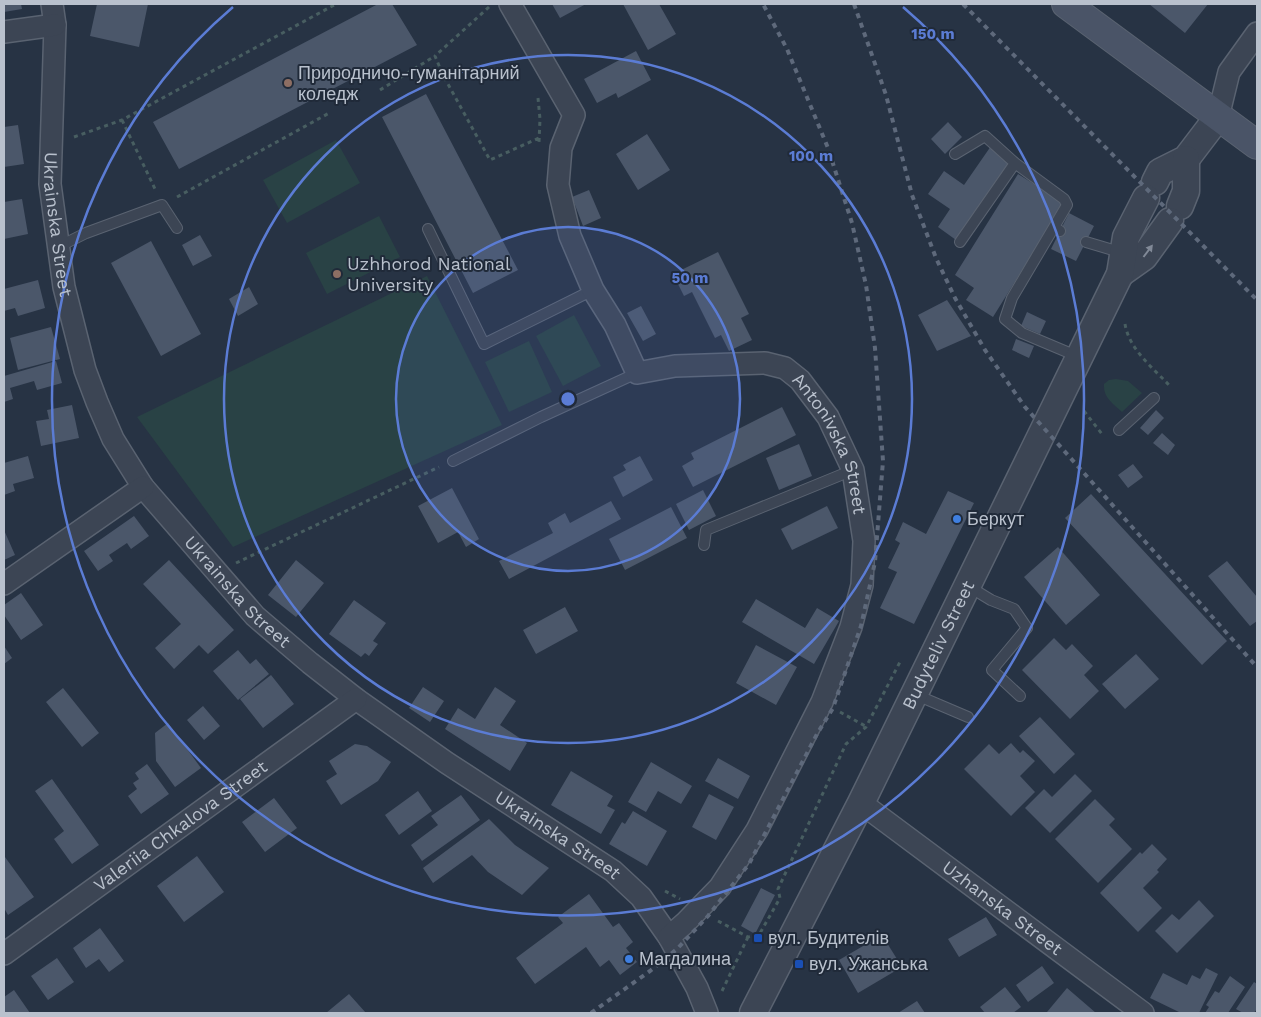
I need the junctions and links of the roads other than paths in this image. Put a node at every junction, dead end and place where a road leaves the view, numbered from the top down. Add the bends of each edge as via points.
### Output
1 (52, 4) edge
2 (510, 4) edge
3 (1066, 4) edge
4 (55, 25) junction
5 (4, 32) edge
6 (1257, 33) edge
7 (1218, 117) junction
8 (1257, 145) edge
9 (955, 154) dead end
10 (1186, 159) junction
11 (1015, 163) junction
12 (177, 228) dead end
13 (428, 229) dead end
14 (960, 242) dead end
15 (1086, 242) dead end
16 (58, 247) junction
17 (1122, 263) junction
18 (593, 290) junction
19 (1080, 357) junction
20 (636, 373) junction
21 (1154, 398) dead end
22 (1119, 430) dead end
23 (453, 461) road end
24 (853, 470) junction
25 (143, 487) junction
26 (704, 545) dead end
27 (4, 584) edge
28 (967, 586) junction
29 (914, 694) junction
30 (1020, 696) dead end
31 (356, 699) junction
32 (968, 717) dead end
33 (861, 803) junction
34 (669, 937) junction
35 (4, 954) edge
36 (707, 1013) edge
37 (753, 1013) edge
38 (1143, 1013) edge

1 - 4 street, Ukrainska Street
2 - 18 street via 574,115 562,148 558,185 570,236
3 - 7 main road
4 - 5 street
4 - 16 street, Ukrainska Street via 50,184
6 - 7 street via 1229,72
7 - 8 main road
7 - 10 street, Budyteliv Street
9 - 11 lane via 985,136
10 - 17 street, Budyteliv Street via 1160,172 1126,237
17 -> 10 street, Budyteliv Street via 1144,256 1175,214 1186,191
11 - 14 lane
11 - 19 lane via 1064,199 1067,205 1057,229 1012,298 1005,319 1022,333
12 - 16 lane via 162,205
13 - 18 lane via 484,344
15 - 17 lane
16 - 25 street, Ukrainska Street via 64,287 85,370 113,439
17 - 19 street, Budyteliv Street
18 - 20 street via 615,325
19 - 28 street, Budyteliv Street
20 - 23 lane
20 - 24 street, Antonivska Street via 675,366 765,363 785,368 800,380 828,418
21 - 22 lane
24 - 26 lane via 706,530
24 - 34 street, Antonivska Street via 864,541 862,585 851,627 822,702 756,830 720,887
25 - 27 street
25 - 31 street, Ukrainska Street via 254,616
28 - 29 street, Budyteliv Street
28 - 30 lane via 1014,609 1027,628 992,670
29 - 32 lane
29 - 33 street, Budyteliv Street
31 - 34 street, Ukrainska Street via 447,763 613,871 641,898
31 - 35 street, Valeriia Chkalova Street
33 - 37 street, Budyteliv Street
33 - 38 street, Uzhanska Street
34 - 36 street, Ukrainska Street

